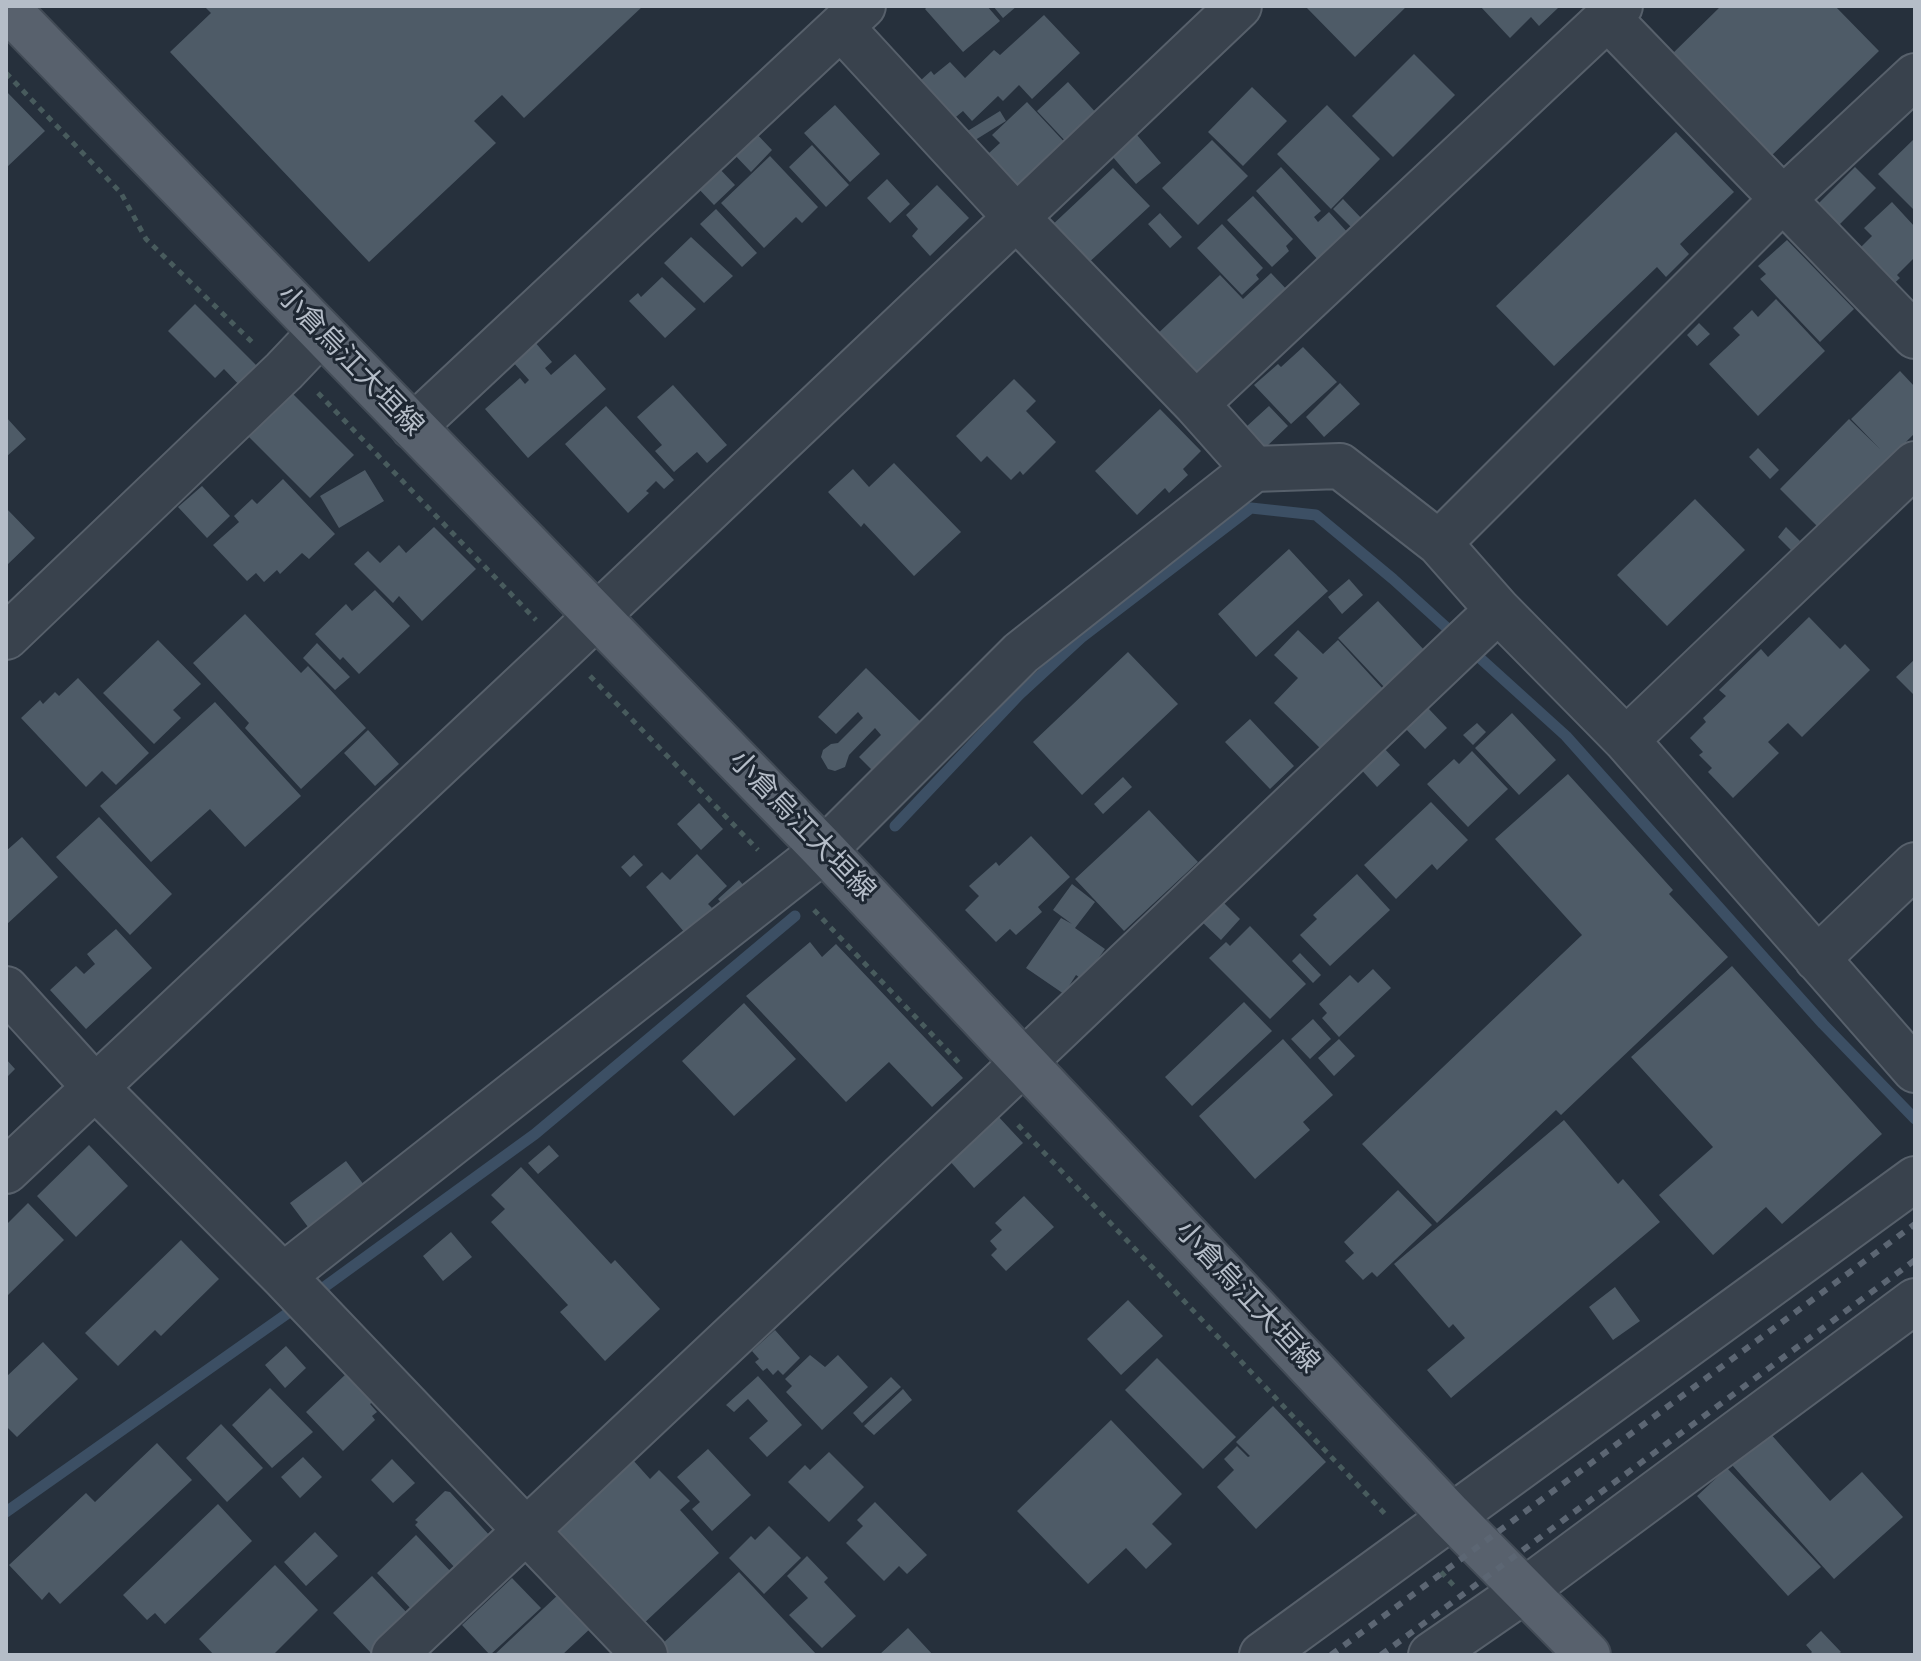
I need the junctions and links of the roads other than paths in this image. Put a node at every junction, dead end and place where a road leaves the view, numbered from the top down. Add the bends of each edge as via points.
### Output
1 (1239, 6) edge
2 (6, 7) edge
3 (1614, 12) edge
4 (852, 16) edge
5 (1915, 76) edge
6 (1783, 199) junction
7 (1015, 216) junction
8 (320, 333) junction
9 (1915, 336) edge
10 (1196, 404) junction
11 (413, 427) junction
12 (1915, 464) edge
13 (1254, 469) junction
14 (1439, 543) junction
15 (597, 616) junction
16 (1476, 631) junction
17 (6, 637) edge
18 (1626, 740) junction
19 (824, 850) junction
20 (1915, 865) edge
21 (1817, 959) junction
22 (6, 989) edge
23 (1024, 1062) junction
24 (1915, 1070) edge
25 (94, 1086) junction
26 (6, 1171) edge
27 (1915, 1179) edge
28 (283, 1276) junction
29 (1915, 1301) edge
30 (1450, 1515) junction
31 (525, 1529) junction
32 (1525, 1590) junction
33 (394, 1655) edge
34 (645, 1655) edge
35 (1262, 1655) edge
36 (1431, 1655) edge
37 (1588, 1655) edge

1 - 7 street
2 - 8 main road, 小倉烏江大垣線
3 - 6 street
3 - 10 street
4 - 7 street
4 - 11 street
5 - 6 street
6 - 9 street
6 - 14 street
7 - 10 street
7 - 15 street
8 - 11 main road, 小倉烏江大垣線
8 - 17 street
10 - 13 street
11 - 15 main road, 小倉烏江大垣線
12 - 18 street
13 - 14 street via 1340,466
13 - 19 street via 1021,653
14 - 16 street
15 - 19 main road, 小倉烏江大垣線
15 - 25 street
16 - 18 street
16 - 23 street
18 - 21 street
19 - 23 main road, 小倉烏江大垣線
19 - 28 street
20 - 21 street
21 - 24 street
22 - 25 street
23 - 30 main road, 小倉烏江大垣線
23 - 31 street
25 - 26 street
25 - 28 street
27 - 30 street
28 - 31 street
29 - 32 street
30 - 32 main road, 小倉烏江大垣線
30 - 35 street
31 - 33 street
31 - 34 street
32 - 36 street
32 - 37 main road, 小倉烏江大垣線

